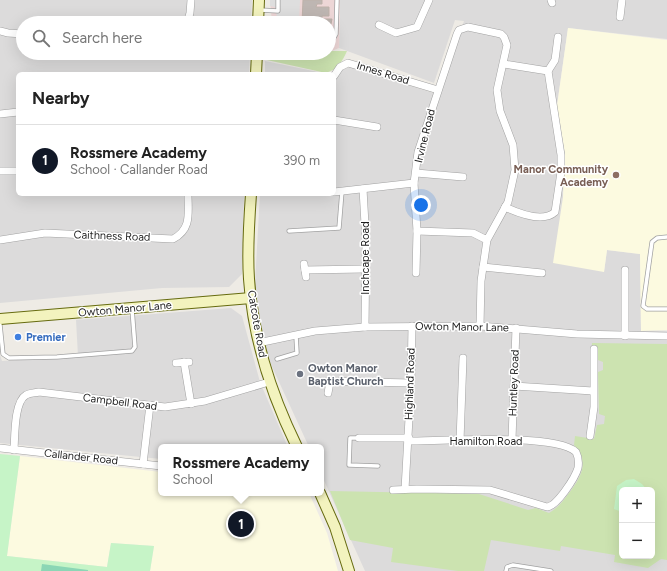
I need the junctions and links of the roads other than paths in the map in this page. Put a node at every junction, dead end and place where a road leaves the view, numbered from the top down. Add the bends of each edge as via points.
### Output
1 (191, 0) edge
2 (278, 0) edge
3 (337, 0) edge
4 (429, 0) edge
5 (622, 0) edge
6 (262, 7) edge
7 (189, 16) edge
8 (620, 17) dead end
9 (379, 25) dead end
10 (0, 31) edge
11 (16, 34) edge
12 (336, 34) edge
13 (558, 37) dead end
14 (257, 60) edge
15 (504, 64) junction
16 (548, 71) junction
17 (256, 72) edge
18 (336, 73) edge
19 (438, 90) junction
20 (16, 112) edge
21 (0, 114) edge
22 (336, 120) edge
23 (377, 127) dead end
24 (0, 171) edge
25 (16, 171) edge
26 (416, 173) junction
27 (463, 178) dead end
28 (414, 183) junction
29 (363, 189) junction
30 (342, 191) junction
31 (336, 192) edge
32 (188, 196) edge
33 (251, 196) edge
34 (505, 207) junction
35 (289, 231) dead end
36 (417, 231) junction
37 (667, 237) edge
38 (0, 239) edge
39 (487, 240) junction
40 (483, 267) junction
41 (364, 269) junction
42 (305, 270) dead end
43 (625, 270) dead end
44 (416, 273) dead end
45 (542, 273) dead end
46 (251, 298) junction
47 (132, 308) junction
48 (667, 309) edge
49 (0, 319) edge
50 (0, 325) edge
51 (412, 326) junction
52 (480, 326) junction
53 (365, 327) junction
54 (516, 328) junction
55 (296, 336) junction
56 (625, 336) junction
57 (667, 336) edge
58 (258, 343) junction
59 (594, 349) dead end
60 (463, 358) dead end
61 (277, 360) dead end
62 (183, 362) dead end
63 (593, 364) junction
64 (601, 365) dead end
65 (269, 382) junction
66 (411, 383) junction
67 (514, 386) junction
68 (593, 391) junction
69 (328, 393) dead end
70 (191, 404) junction
71 (150, 405) junction
72 (592, 417) junction
73 (601, 418) dead end
74 (590, 436) dead end
75 (359, 438) joint
76 (512, 439) junction
77 (409, 440) junction
78 (460, 440) junction
79 (296, 444) edge
80 (0, 448) edge
81 (14, 450) junction
82 (143, 464) junction
83 (158, 466) edge
84 (378, 466) dead end
85 (405, 489) junction
86 (393, 490) dead end
87 (321, 496) edge
88 (349, 571) edge
89 (506, 571) edge
90 (551, 571) edge

1 - 7 street
2 - 6 lane via 278,10
3 - 12 lane
4 - 9 street via 416,27 396,34
5 - 8 street
10 - 11 street
13 - 16 street via 559,49
14 - 17 street
15 - 16 street
15 - 19 street, Irvine Road via 507,44 501,34 468,27 459,30
15 - 34 street via 497,90 498,102 515,155 514,184
16 - 34 street via 561,155 555,212 545,217 520,213
18 - 19 street, Innes Road via 340,67 348,63
19 - 26 street, Irvine Road via 418,152
20 - 21 street
22 - 23 street
24 - 25 street
26 - 27 street
26 - 28 street, Irvine Road
28 - 29 street
28 - 36 street, Irvine Road
29 - 30 street
29 - 41 street, Inchcape Road via 366,242
30 - 31 street
30 - 35 lane via 339,228
32 - 38 street, Caithness Road via 186,228 181,235 173,239 45,234
33 - 46 street, Catcote Road via 248,244
34 - 39 street
36 - 39 street via 473,233
36 - 44 street, Irvine Road
37 - 48 lane via 657,238 652,242 643,306 647,309
39 - 40 street
40 - 45 street
40 - 52 street
41 - 42 street
41 - 53 street, Inchcape Road
43 - 56 street via 629,286
46 - 47 street, Owton Manor Lane
46 - 58 street, Catcote Road
47 - 49 street, Owton Manor Lane
47 - 50 lane via 135,347 132,351 56,358 9,358 3,354
51 - 52 street, Owton Manor Lane
51 - 53 street, Owton Manor Lane
51 - 66 street, Highland Road
52 - 54 street, Owton Manor Lane
53 - 55 street, Owton Manor Lane via 315,331
54 - 56 street, Owton Manor Lane
54 - 67 street, Huntley Road
55 - 58 street, Owton Manor Lane
55 - 61 lane via 297,353
56 - 57 street, Owton Manor Lane
58 - 65 street, Catcote Road
59 - 63 street
60 - 78 street
62 - 70 street
63 - 64 street
63 - 68 street
65 - 70 street, Campbell Road
65 - 79 street, Catcote Road
66 - 69 street via 326,382
66 - 77 street, Highland Road
67 - 68 street
67 - 76 street, Huntley Road
68 - 72 street
70 - 71 street, Campbell Road via 165,407
71 - 81 street, Campbell Road via 39,392 27,395 18,405
71 - 82 street
72 - 73 street
72 - 74 street
75 - 77 street, Hamilton Road
75 - 84 lane via 350,438 349,465
76 - 78 street, Hamilton Road
76 - 85 street, Hamilton Road via 565,446 576,452 578,463 575,476 551,507 490,490
77 - 78 street, Hamilton Road
77 - 85 street, Highland Road
80 - 81 street, Callander Road
81 - 82 street, Callander Road
82 - 83 street, Callander Road
85 - 86 street, Hamilton Road
87 - 88 street via 335,527
89 - 90 lane via 507,567 513,565

